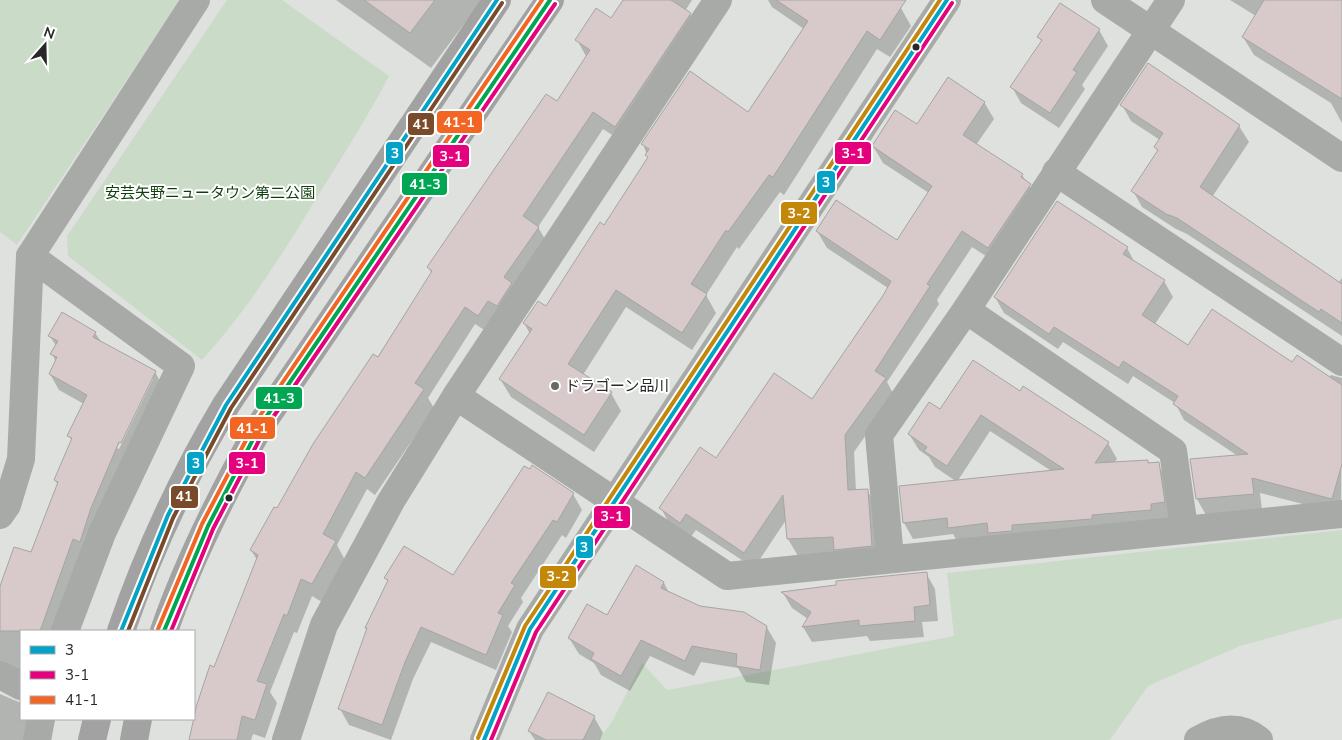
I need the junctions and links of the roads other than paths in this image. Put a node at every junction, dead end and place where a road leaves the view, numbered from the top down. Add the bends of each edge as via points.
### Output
1 (196, 0) edge
2 (497, 0) edge
3 (550, 0) edge
4 (718, 0) edge
5 (947, 0) edge
6 (1104, 0) edge
7 (1171, 0) edge
8 (1150, 32) junction
9 (1342, 158) edge
10 (1056, 172) junction
11 (30, 256) junction
12 (966, 310) junction
13 (1342, 362) edge
14 (456, 396) junction
15 (614, 501) junction
16 (1342, 514) edge
17 (0, 515) edge
18 (1184, 528) junction
19 (890, 558) junction
20 (65, 630) edge
21 (121, 630) edge
22 (164, 630) edge
23 (0, 675) edge
24 (20, 685) edge
25 (41, 720) edge
26 (97, 720) edge
27 (138, 720) edge
28 (37, 740) edge
29 (92, 740) edge
30 (134, 740) edge
31 (286, 740) edge
32 (484, 740) edge
33 (1198, 740) edge
34 (1260, 740) edge

1 - 11 street
2 - 21 main road via 226,405 192,462 163,522
3 - 22 main road via 260,426 200,539
4 - 14 street
5 - 15 street
6 - 8 street
7 - 8 street
8 - 9 street
8 - 10 street
10 - 12 street
10 - 13 street
11 - 17 street via 20,459
11 - 20 street via 181,366 102,533
12 - 18 street via 1173,451
12 - 19 street via 879,436
14 - 15 street
14 - 31 street via 391,501 324,625
15 - 19 street via 727,576
15 - 32 street via 530,629
16 - 18 street
18 - 19 street
23 - 24 street
25 - 28 street
26 - 29 main road
27 - 30 main road
33 - 34 street via 1218,729 1238,729

